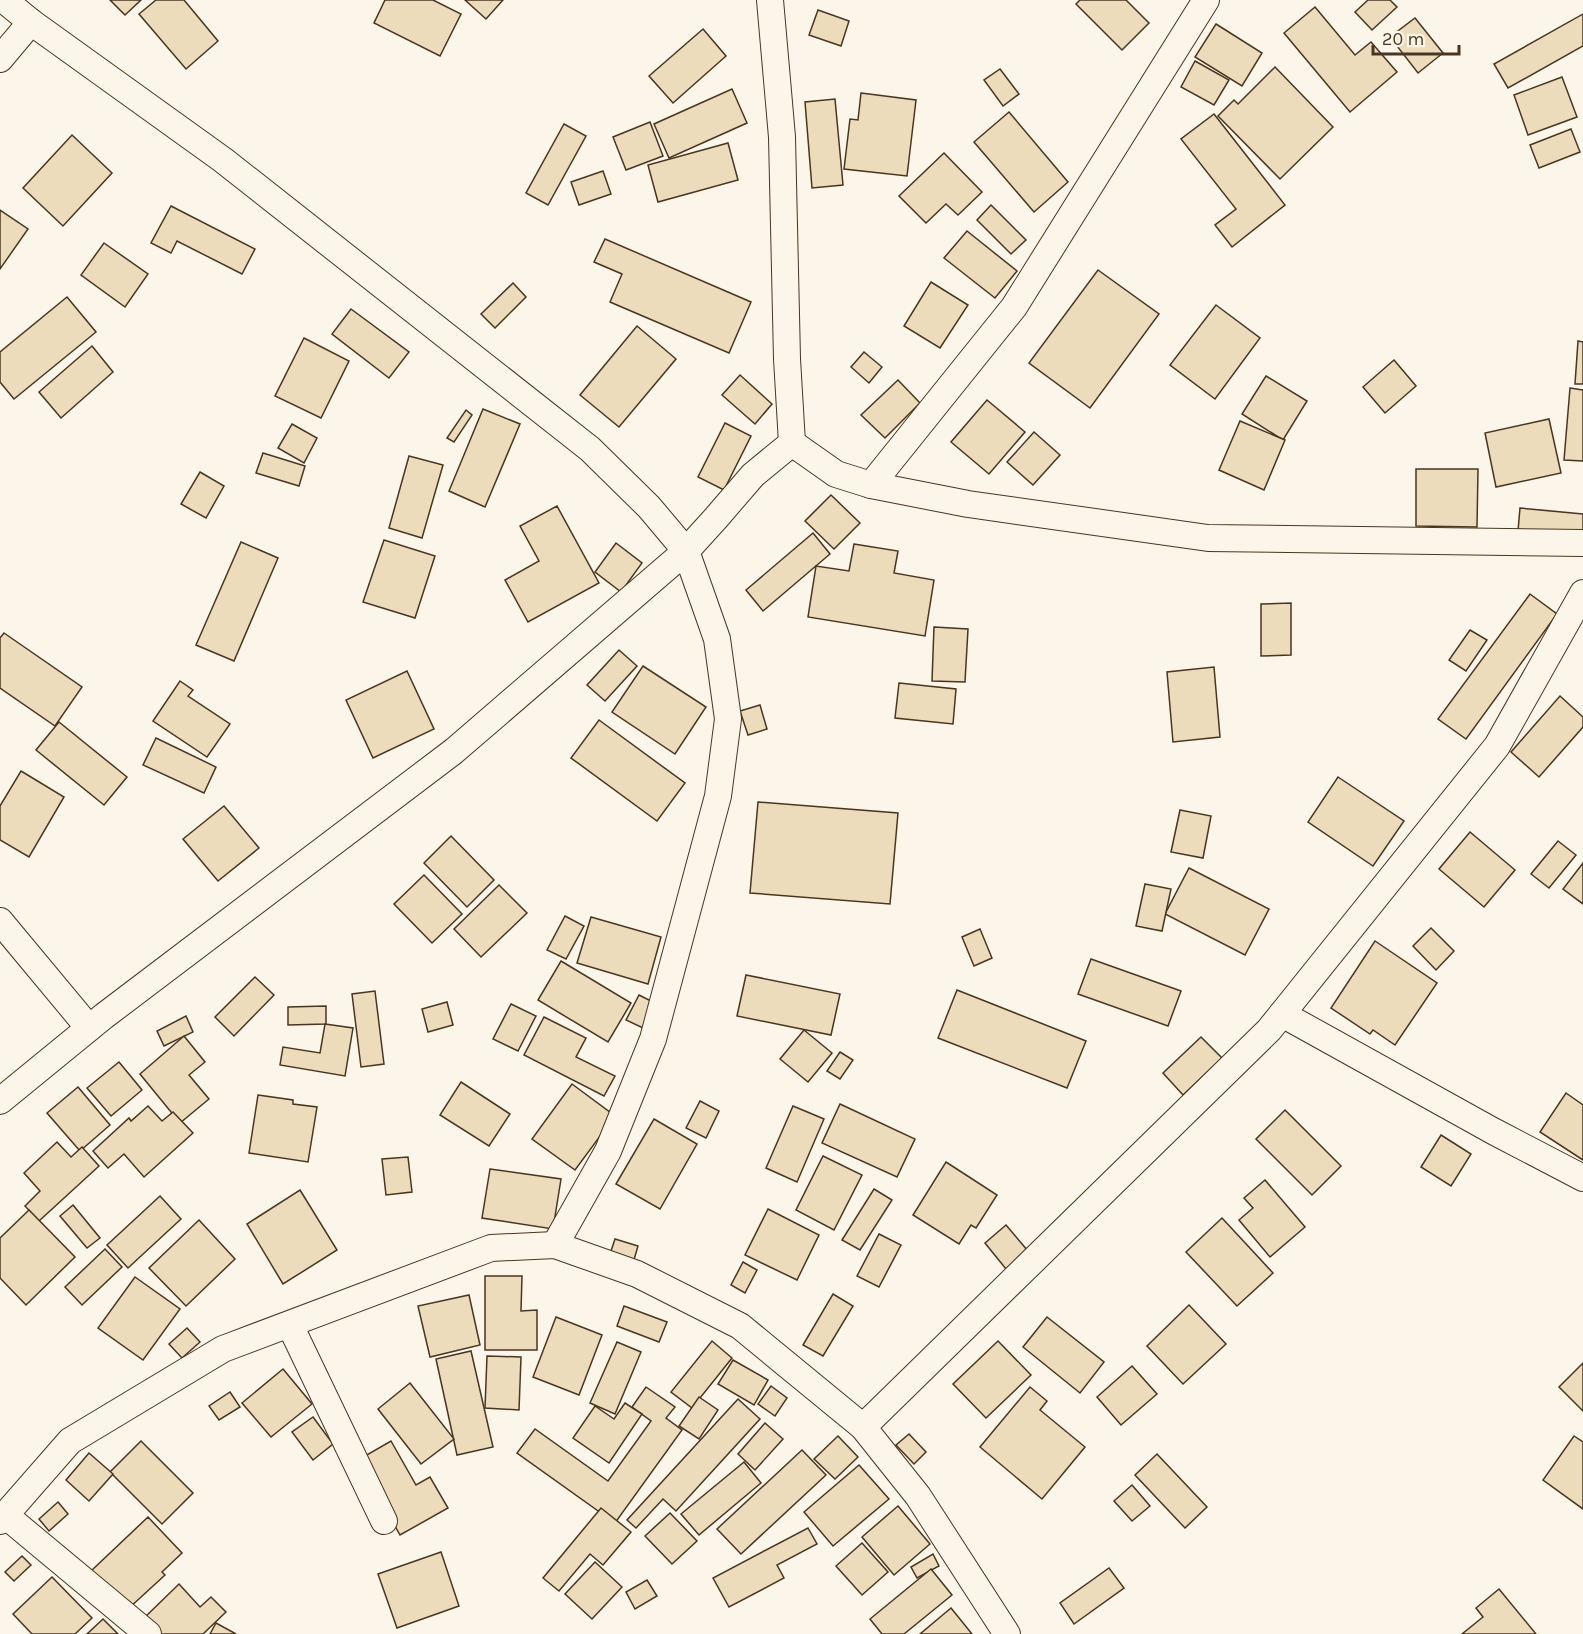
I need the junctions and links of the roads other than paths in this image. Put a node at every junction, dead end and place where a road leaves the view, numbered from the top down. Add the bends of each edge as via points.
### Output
1 (4, 0) edge
2 (770, 0) edge
3 (1206, 0) edge
4 (31, 22) junction
5 (0, 59) edge
6 (792, 443) junction
7 (871, 485) junction
8 (1583, 543) edge
9 (686, 551) junction
10 (1583, 593) edge
11 (0, 921) edge
12 (1282, 1014) junction
13 (89, 1028) junction
14 (0, 1101) edge
15 (1583, 1178) edge
16 (555, 1245) junction
17 (290, 1325) junction
18 (863, 1427) junction
19 (3, 1518) edge
20 (384, 1521) dead end
21 (148, 1634) edge
22 (1007, 1634) edge

1 - 4 street
2 - 6 street via 782,137
3 - 7 street via 1014,307
4 - 5 street
4 - 9 street via 223,160 590,449 649,507
6 - 7 street via 836,474
6 - 9 street via 753,475
7 - 8 street via 968,504 1208,538
9 - 13 street via 454,751
9 - 16 street via 717,639 727,708 718,796 653,1039 608,1151
10 - 12 street via 1497,746
11 - 13 street
12 - 15 street
12 - 18 street
13 - 14 street
16 - 17 street via 491,1248
16 - 18 street via 637,1274 740,1326
17 - 19 street via 223,1349 70,1441
17 - 20 street
18 - 22 street via 918,1496
19 - 21 street

